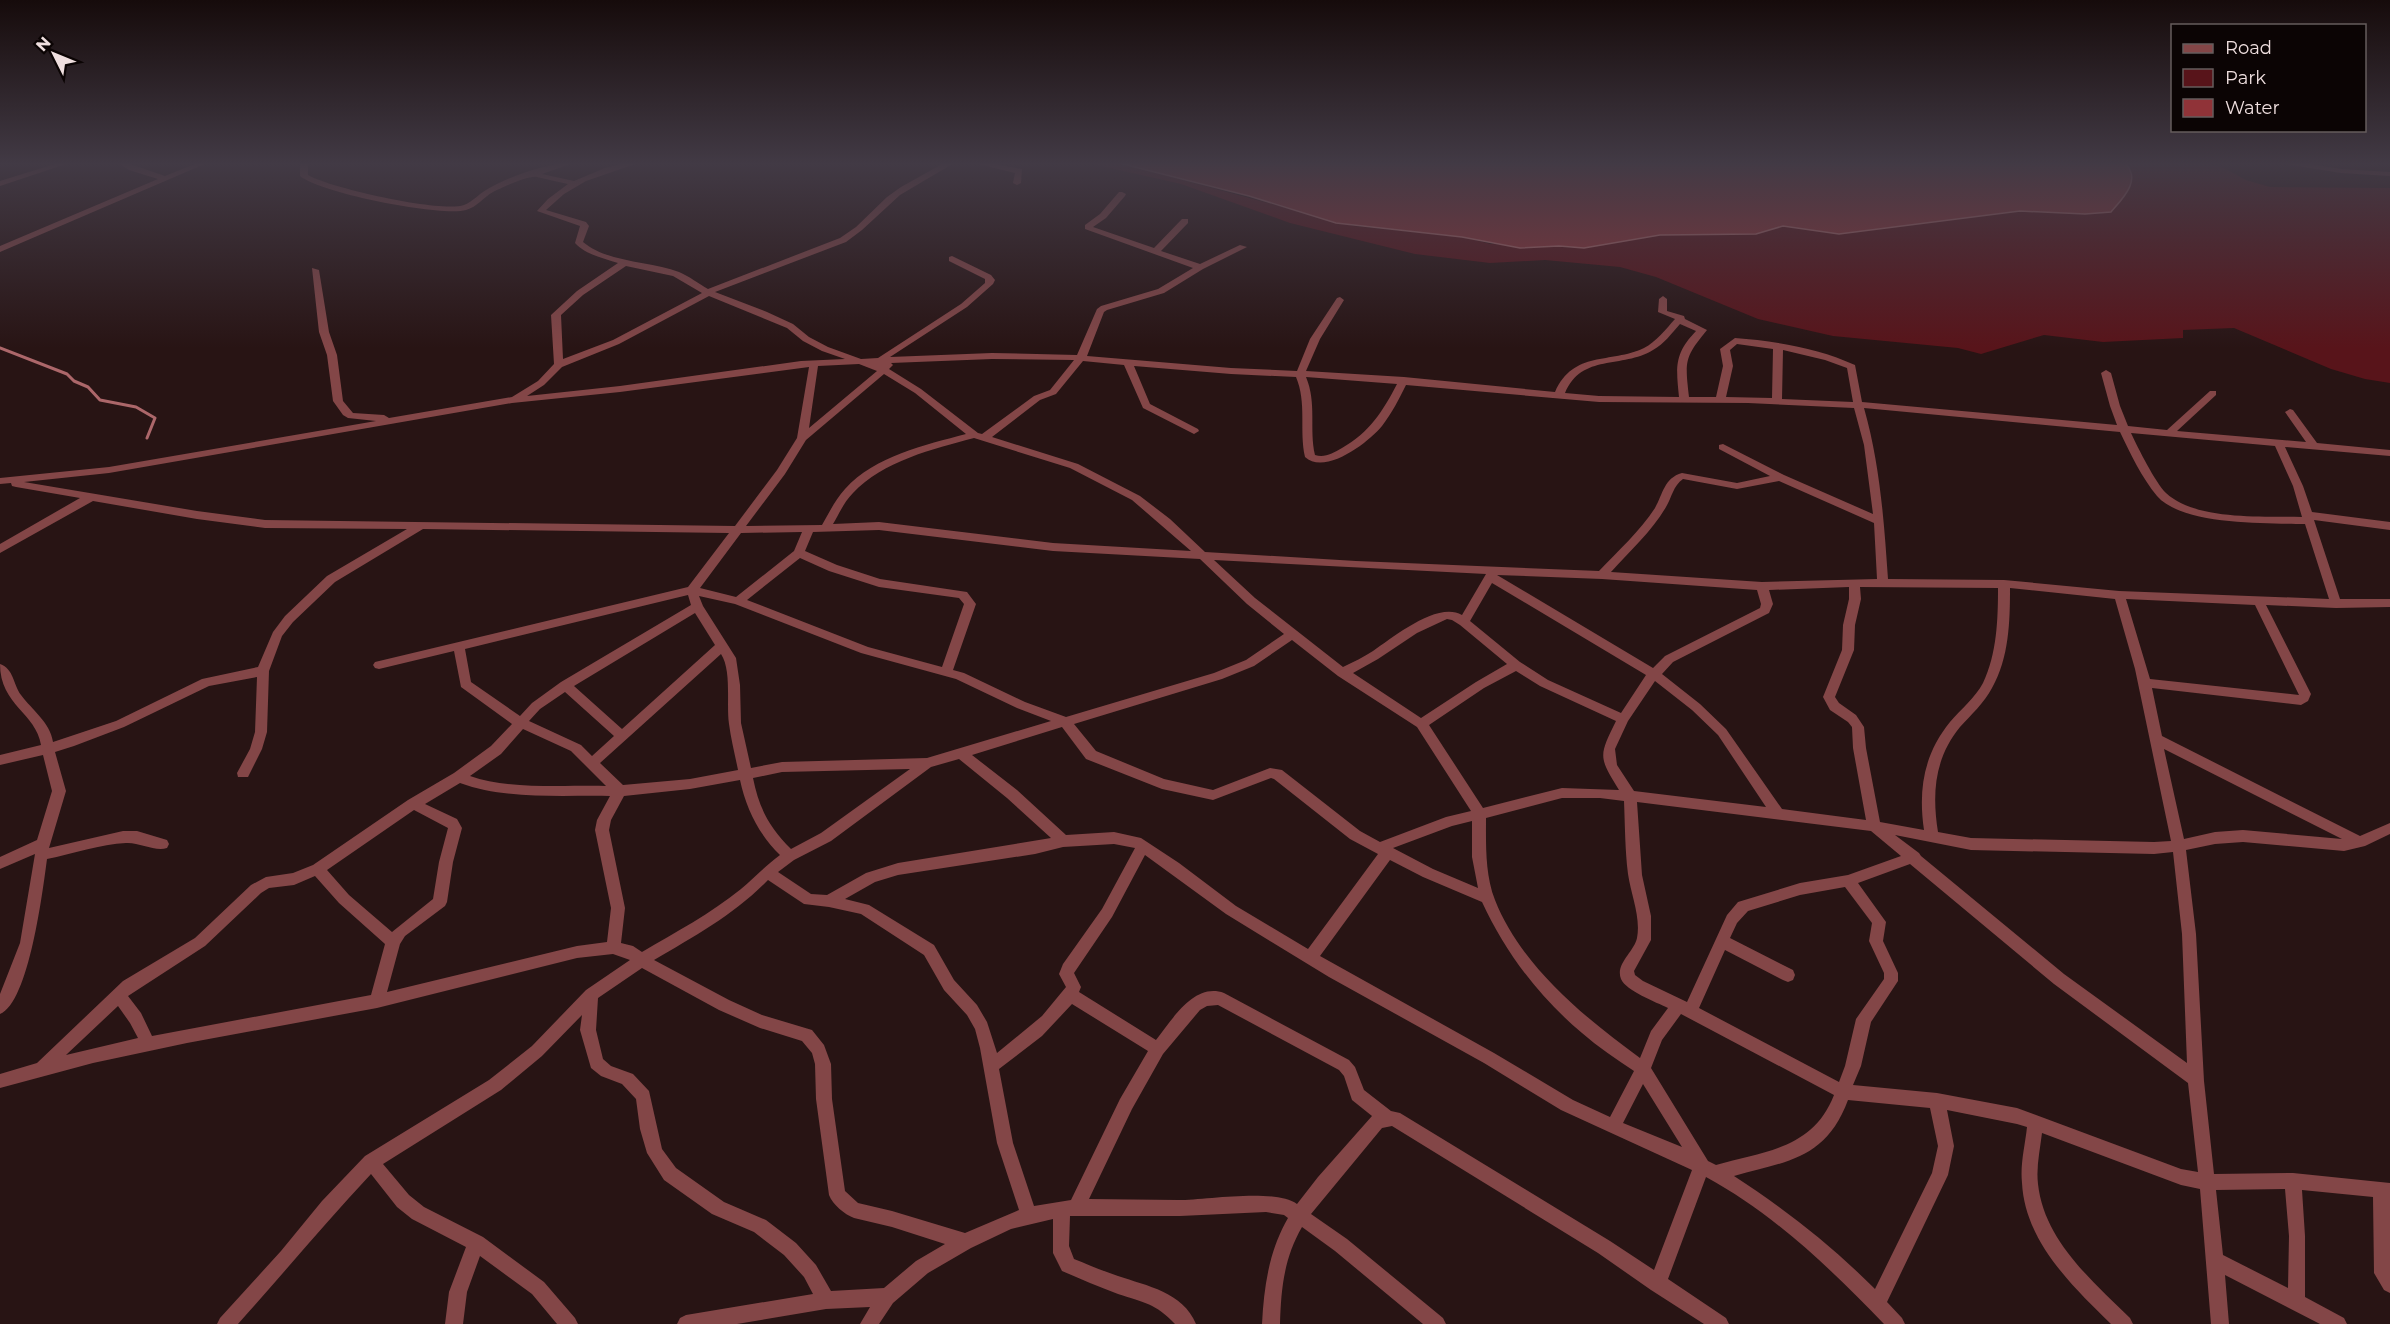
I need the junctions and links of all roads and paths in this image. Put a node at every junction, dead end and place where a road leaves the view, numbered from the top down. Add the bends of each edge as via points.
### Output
1 (57, 225) edge
2 (584, 225) edge
3 (865, 225) edge
4 (1092, 225) edge
5 (1181, 225) edge
6 (1243, 247) dead end
7 (0, 249) edge
8 (1155, 252) junction
9 (952, 259) dead end
10 (625, 263) junction
11 (1200, 267) junction
12 (315, 270) dead end
13 (709, 293) junction
14 (1663, 299) dead end
15 (1340, 300) dead end
16 (1680, 320) junction
17 (1778, 347) junction
18 (1082, 358) junction
19 (862, 361) junction
20 (814, 363) junction
21 (885, 363) junction
22 (1128, 363) junction
23 (559, 365) junction
24 (2106, 373) dead end
25 (1300, 374) junction
26 (1404, 380) junction
27 (2213, 393) dead end
28 (1559, 395) junction
29 (1684, 399) junction
30 (512, 400) junction
31 (1720, 400) junction
32 (1777, 401) junction
33 (1858, 405) junction
34 (2290, 412) dead end
35 (403, 419) junction
36 (2122, 429) junction
37 (1194, 432) dead end
38 (2169, 433) junction
39 (979, 437) junction
40 (802, 438) junction
41 (2279, 444) junction
42 (1723, 447) dead end
43 (2314, 447) junction
44 (2390, 453) edge
45 (1780, 477) junction
46 (1, 481) edge
47 (91, 497) junction
48 (2307, 518) junction
49 (1879, 521) junction
50 (422, 526) junction
51 (2390, 526) edge
52 (809, 528) junction
53 (825, 528) junction
54 (737, 529) junction
55 (0, 549) edge
56 (799, 553) junction
57 (1203, 555) junction
58 (1492, 574) junction
59 (1602, 575) junction
60 (1854, 583) junction
61 (1883, 583) junction
62 (2004, 584) junction
63 (1762, 586) junction
64 (692, 590) junction
65 (2119, 595) junction
66 (738, 601) junction
67 (2259, 602) junction
68 (2390, 603) edge
69 (2336, 604) junction
70 (697, 607) junction
71 (1464, 622) junction
72 (1292, 634) junction
73 (459, 645) junction
74 (723, 645) junction
75 (1516, 665) junction
76 (379, 666) dead end
77 (0, 668) edge
78 (262, 671) junction
79 (946, 673) junction
80 (1342, 673) junction
81 (1653, 673) junction
82 (2146, 683) junction
83 (565, 685) junction
84 (1623, 719) junction
85 (519, 722) junction
86 (1065, 722) junction
87 (1421, 724) junction
88 (621, 735) junction
89 (2156, 739) junction
90 (48, 749) junction
91 (962, 754) junction
92 (0, 760) edge
93 (927, 763) junction
94 (591, 764) junction
95 (744, 772) junction
96 (243, 773) dead end
97 (459, 777) junction
98 (620, 791) junction
99 (1630, 796) junction
100 (413, 804) junction
101 (1777, 812) junction
102 (1479, 815) junction
103 (1874, 826) junction
104 (2390, 828) edge
105 (1932, 837) junction
106 (1063, 841) junction
107 (2360, 842) junction
108 (162, 844) dead end
109 (1143, 846) junction
110 (2179, 846) junction
111 (42, 849) junction
112 (1384, 849) junction
113 (789, 856) junction
114 (1914, 857) junction
115 (0, 863) edge
116 (318, 869) junction
117 (766, 872) junction
118 (1848, 881) junction
119 (1486, 898) junction
120 (829, 901) junction
121 (1722, 941) junction
122 (393, 942) junction
123 (613, 948) junction
124 (1310, 958) junction
125 (641, 960) junction
126 (1788, 975) dead end
127 (118, 995) junction
128 (591, 995) junction
129 (1070, 995) junction
130 (377, 1001) junction
131 (0, 1007) edge
132 (1684, 1008) junction
133 (147, 1044) junction
134 (1158, 1049) junction
135 (991, 1066) junction
136 (43, 1067) junction
137 (1643, 1069) junction
138 (2196, 1079) junction
139 (0, 1081) edge
140 (1844, 1092) junction
141 (1937, 1101) junction
142 (1387, 1118) junction
143 (2035, 1122) junction
144 (1613, 1127) junction
145 (371, 1162) junction
146 (1709, 1170) junction
147 (2293, 1181) junction
148 (2208, 1182) junction
149 (2386, 1191) edge
150 (1069, 1208) junction
151 (1029, 1215) junction
152 (1299, 1216) junction
153 (964, 1242) junction
154 (477, 1243) junction
155 (2217, 1261) junction
156 (1658, 1284) junction
157 (2390, 1284) edge
158 (887, 1297) junction
159 (826, 1300) junction
160 (1877, 1303) junction
161 (2296, 1303) junction
162 (226, 1324) edge
163 (454, 1324) edge
164 (569, 1324) edge
165 (686, 1324) edge
166 (869, 1324) edge
167 (1187, 1324) edge
168 (1271, 1324) edge
169 (1437, 1324) edge
170 (1720, 1324) edge
171 (1896, 1324) edge
172 (2124, 1324) edge
173 (2220, 1324) edge
174 (2338, 1324) edge

1 - 7 street
2 - 10 street via 579,243
3 - 13 street via 838,244
4 - 8 street via 1089,227
5 - 8 street
6 - 11 street
8 - 11 street
9 - 21 street via 988,277 989,284 959,311 918,333
10 - 13 street via 665,270
10 - 23 street via 593,283 556,315
11 - 18 street via 1155,294 1100,311
12 - 35 street via 338,401 351,416
13 - 19 street via 790,326 825,349
13 - 23 street via 615,342
14 - 16 street via 1663,312
15 - 25 street via 1315,339
16 - 28 street via 1649,348 1576,370 1563,383
16 - 29 street via 1701,328 1702,332 1691,342 1681,364
17 - 31 street via 1730,344 1725,350 1728,366
17 - 32 street
17 - 33 street via 1852,367
18 - 21 street via 992,356
18 - 22 street
18 - 39 street via 1053,392 1037,398
19 - 20 street
19 - 21 street
20 - 30 street
20 - 40 street
21 - 39 street
21 - 40 street
22 - 25 street
22 - 37 street via 1146,406
23 - 30 street via 541,383
24 - 36 street
25 - 26 street
25 - 26 street via 1310,402 1308,450 1310,457 1321,461 1368,437
26 - 28 street
27 - 38 street
28 - 29 street
29 - 31 street
30 - 35 street
31 - 32 street
32 - 33 street
33 - 36 street
33 - 49 street via 1869,445
34 - 43 street
35 - 46 street via 109,470
36 - 38 street
36 - 48 street via 2162,495 2182,509 2226,516
38 - 41 street
39 - 53 street via 897,460 875,471 854,485
39 - 57 street via 1042,454 1114,485 1136,498
40 - 54 street
41 - 43 street
41 - 48 street
42 - 45 street
43 - 44 street
45 - 49 street
45 - 59 street via 1737,486 1682,476 1673,479 1658,512
46 - 47 street
47 - 50 street via 244,522
47 - 55 street
48 - 51 street
48 - 69 street
49 - 61 street
50 - 54 street
50 - 78 street via 331,579 289,619 277,635
52 - 53 street
52 - 54 street
52 - 56 street
53 - 57 street via 879,526 1053,547
54 - 64 street
56 - 66 street
56 - 79 street via 879,583 963,595 968,599 970,604
57 - 58 street
57 - 72 street
58 - 59 street
58 - 71 street
58 - 81 street
59 - 63 street
60 - 61 street
60 - 63 street
60 - 103 street via 1848,650 1830,697 1836,710 1858,727
61 - 62 street
62 - 65 street
62 - 105 street via 1995,668 1986,688 1940,744 1931,762 1928,812
63 - 81 street via 1765,610 1669,659
64 - 66 street
64 - 70 street
64 - 73 street
65 - 67 street
65 - 82 street
66 - 79 street via 865,650
67 - 69 street
67 - 82 street via 2304,698
68 - 69 street
70 - 74 street
70 - 83 street
71 - 75 street
71 - 80 street via 1455,616 1439,617
72 - 80 street
72 - 86 street via 1250,663 1218,676
73 - 76 street
73 - 85 street via 465,684
74 - 88 street
74 - 95 street via 733,673 735,723
75 - 84 street via 1544,683
75 - 87 street
77 - 90 street via 8,678 12,694 46,735
78 - 90 street via 206,682 120,724
78 - 96 street via 261,732
79 - 86 street
80 - 87 street
81 - 84 street
81 - 101 street via 1712,722
82 - 89 street
83 - 85 street
83 - 88 street
84 - 99 street via 1609,749 1611,766
85 - 94 street via 566,742
85 - 97 street via 496,750
86 - 91 street
86 - 112 street via 1091,755 1162,784 1213,795 1270,773 1277,774 1335,822
87 - 102 street
88 - 94 street
89 - 107 street
89 - 110 street
90 - 92 street
90 - 111 street via 59,790
91 - 93 street
91 - 106 street
93 - 95 street via 807,765
93 - 113 street via 826,837
94 - 98 street
95 - 98 street via 690,784
95 - 113 street via 759,820
97 - 98 street via 481,785 516,789
97 - 100 street
98 - 123 street via 602,830 618,908
99 - 101 street
99 - 102 street via 1562,793
99 - 132 street via 1635,875 1645,927 1644,940 1627,970 1628,978
100 - 116 street
100 - 122 street via 455,828 440,902 400,932
101 - 103 street
102 - 112 street via 1423,830
102 - 119 street via 1479,857
103 - 105 street
103 - 114 street
104 - 107 street
105 - 110 street via 1971,844 2110,849
106 - 109 street via 1114,838
106 - 120 street via 898,869 871,878
107 - 110 street via 2324,844 2243,836
108 - 111 street via 123,837
109 - 124 street via 1231,910
109 - 129 street via 1107,913 1068,969 1066,974 1074,987
110 - 138 street
111 - 115 street
111 - 131 street via 27,943
112 - 119 street
112 - 124 street
113 - 117 street
114 - 118 street
114 - 138 street via 2059,979
116 - 122 street via 349,906
116 - 127 street via 294,879 266,883 200,942
117 - 120 street via 809,900
117 - 125 street via 747,892 708,921
118 - 121 street via 1800,889 1743,906
118 - 140 street via 1879,922 1875,941 1891,973 1887,988 1864,1020
119 - 137 street via 1524,962 1562,1004 1587,1028
120 - 135 street via 864,909 929,950 949,985 982,1027
121 - 126 street
121 - 132 street
122 - 130 street
123 - 125 street via 628,951
123 - 130 street via 577,952
124 - 144 street via 1567,1105
125 - 128 street
125 - 153 street via 724,1005 807,1035 819,1050 823,1064 837,1195 854,1210
127 - 133 street via 133,1011
127 - 136 street
128 - 145 street via 537,1051 503,1078
128 - 159 street via 588,1030 596,1063 627,1079 643,1096 655,1153 670,1174 718,1208 760,1226 789,1249 810,1271
129 - 134 street
129 - 135 street via 1037,1030
130 - 133 street
132 - 137 street via 1656,1036
132 - 140 street
133 - 136 street
134 - 142 street via 1195,1005 1219,998 1344,1065 1358,1095
134 - 150 street
135 - 151 street via 1005,1143
136 - 139 street
137 - 144 street
137 - 146 street
138 - 148 street
140 - 141 street
140 - 146 street via 1834,1116 1798,1150
141 - 143 street
141 - 160 street via 1946,1146 1940,1175
142 - 152 street via 1378,1121
142 - 156 street via 1394,1118 1563,1221
143 - 148 street via 2157,1170
143 - 172 street via 2030,1183 2034,1210 2069,1268
144 - 146 street
145 - 154 street via 402,1202
145 - 162 street
146 - 156 street
146 - 160 street via 1773,1211 1841,1267
147 - 148 street
147 - 149 street
147 - 161 street
148 - 155 street
149 - 157 street via 2383,1273
150 - 151 street
150 - 152 street via 1266,1203 1287,1207
150 - 167 street via 1061,1251 1068,1265 1153,1296 1170,1306
151 - 153 street
152 - 168 street via 1281,1251
152 - 169 street via 1341,1245
153 - 158 street via 922,1267
154 - 163 street via 461,1276
154 - 164 street via 538,1288
155 - 161 street
155 - 173 street
156 - 170 street
158 - 159 street
158 - 166 street
159 - 165 street
160 - 171 street
161 - 174 street

